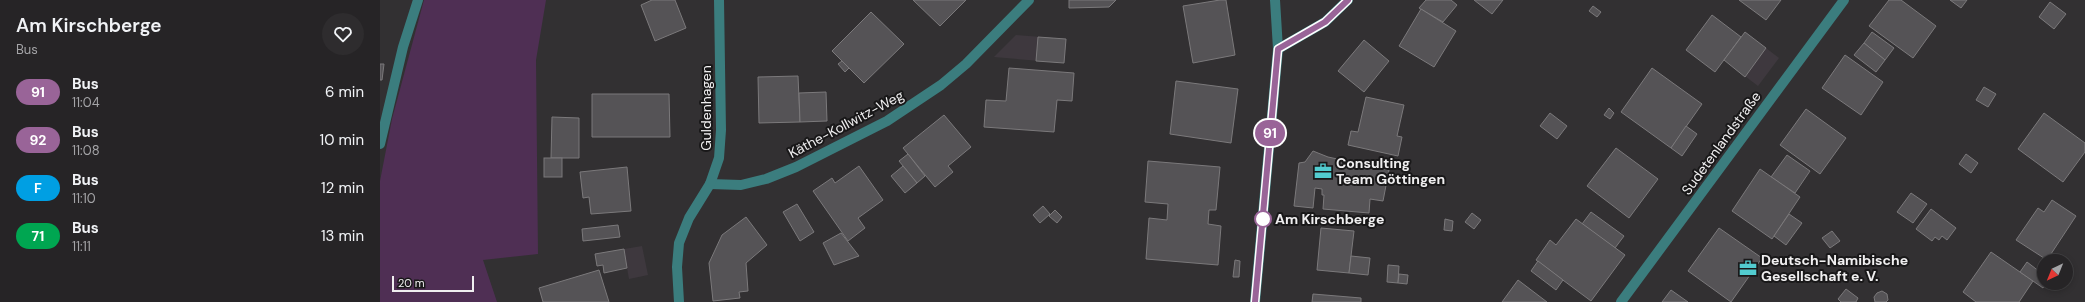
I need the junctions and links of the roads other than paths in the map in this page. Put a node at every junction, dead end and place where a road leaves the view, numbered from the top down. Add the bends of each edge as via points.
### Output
1 (418, 0) edge
2 (719, 0) edge
3 (1029, 0) edge
4 (1275, 0) edge
5 (1348, 0) edge
6 (1844, 0) edge
7 (1278, 49) junction
8 (380, 144) edge
9 (710, 184) junction
10 (679, 302) edge
11 (1255, 302) edge
12 (1621, 302) edge

1 - 8 street via 403,46
2 - 9 street, Guldenhagen via 721,130 719,158
3 - 9 street, Käthe-Kollwitz-Weg via 966,64 941,85 887,121 803,164 766,179 741,185
4 - 7 street
5 - 7 street via 1325,22
6 - 12 street, Sudetenlandstraße
7 - 11 street
9 - 10 street, Guldenhagen via 689,218 679,243

